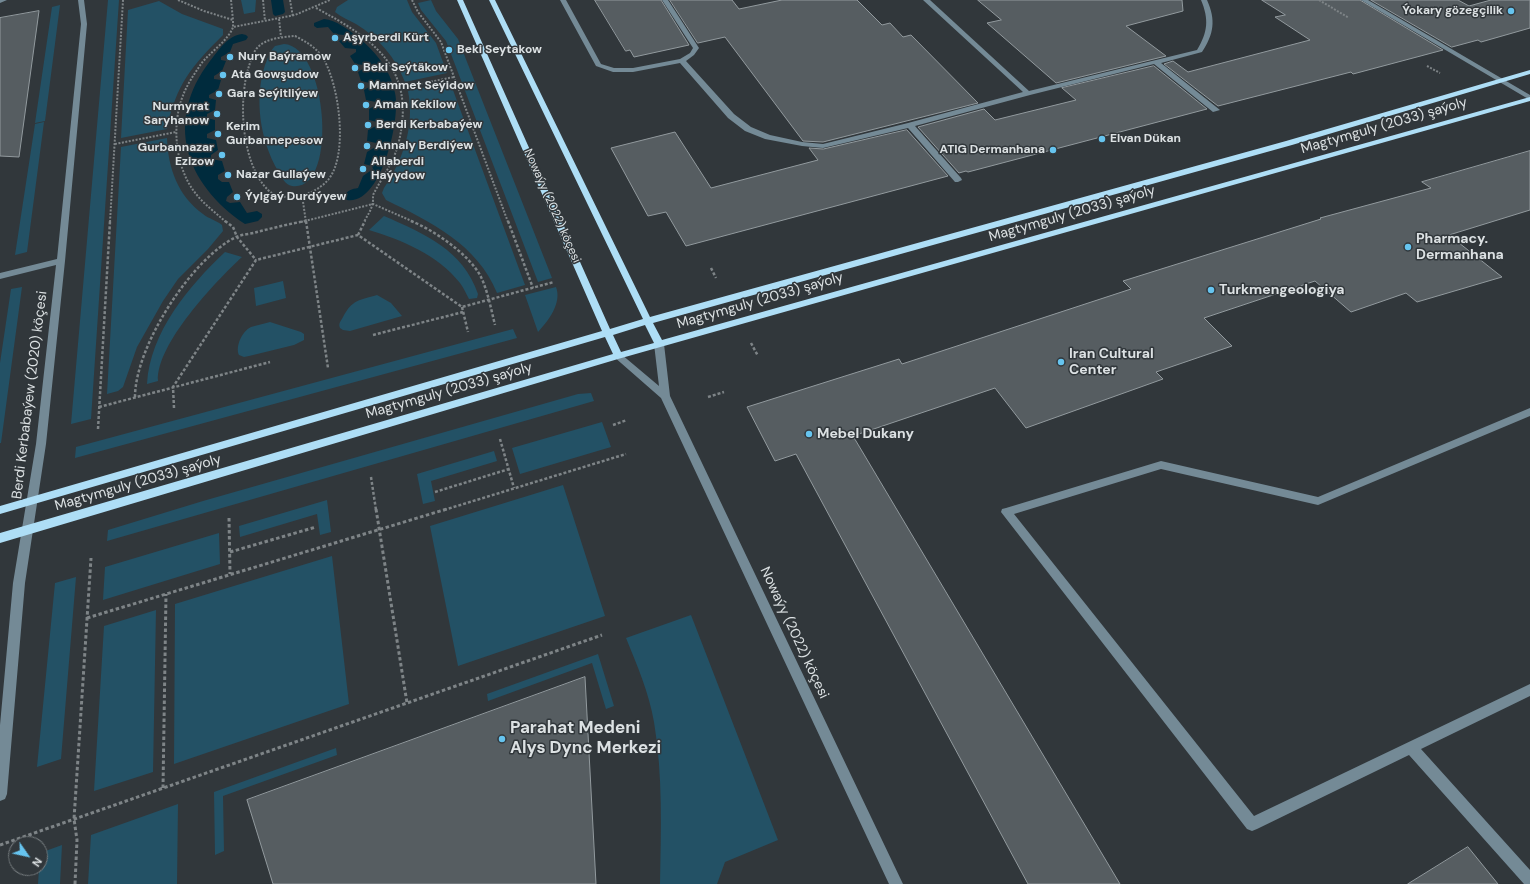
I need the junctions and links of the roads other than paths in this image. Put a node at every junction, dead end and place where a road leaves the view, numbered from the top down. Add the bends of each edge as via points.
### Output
1 (4, 0) edge
2 (81, 0) edge
3 (460, 0) edge
4 (492, 0) edge
5 (563, 0) edge
6 (665, 0) edge
7 (926, 0) edge
8 (1204, 0) edge
9 (1364, 0) edge
10 (0, 1) edge
11 (682, 60) junction
12 (1156, 62) junction
13 (1530, 72) edge
14 (1500, 80) junction
15 (1028, 93) junction
16 (1530, 99) edge
17 (1216, 110) dead end
18 (910, 125) junction
19 (958, 180) dead end
20 (61, 261) junction
21 (0, 276) edge
22 (648, 320) junction
23 (608, 332) junction
24 (659, 344) junction
25 (618, 356) junction
26 (665, 396) junction
27 (1530, 412) edge
28 (32, 501) junction
29 (0, 510) edge
30 (27, 530) junction
31 (0, 538) edge
32 (1530, 690) edge
33 (1411, 748) junction
34 (0, 794) edge
35 (1530, 880) edge
36 (896, 884) edge

1 - 10 street
2 - 20 street, Berdi Kerbabaýew (2020) köçesi via 84,24
3 - 23 main road, Nowaýy (2022) köçesi
4 - 22 main road, Nowaýy (2022) köçesi
5 - 11 street via 598,65 613,70 633,70
6 - 11 street via 696,48
7 - 15 street
8 - 12 street via 1210,12 1210,34 1200,51
9 - 14 street
11 - 18 street via 731,116 748,129 768,137 824,146
12 - 15 street
12 - 17 street
13 - 14 main road, Magtymguly (2033) şaýoly
14 - 16 street
14 - 22 main road, Magtymguly (2033) şaýoly via 1289,143
15 - 18 street
16 - 24 main road, Magtymguly (2033) şaýoly
18 - 19 street
20 - 21 street
20 - 28 street, Berdi Kerbabaýew (2020) köçesi via 41,444
22 - 23 main road, Magtymguly (2033) şaýoly
22 - 24 main road, Nowaýy (2022) köçesi
23 - 25 main road, Nowaýy (2022) köçesi
23 - 28 main road, Magtymguly (2033) şaýoly
24 - 25 main road, Magtymguly (2033) şaýoly
24 - 26 street, Nowaýy (2022) köçesi
25 - 26 street, Nowaýy (2022) köçesi
25 - 30 main road, Magtymguly (2033) şaýoly
26 - 36 street, Nowaýy (2022) köçesi
27 - 33 street via 1318,501 1161,465 1006,512 1252,824
28 - 29 main road, Magtymguly (2033) şaýoly
28 - 30 street, Berdi Kerbabaýew (2020) köçesi
30 - 31 main road, Magtymguly (2033) şaýoly
30 - 34 street, Berdi Kerbabaýew (2020) köçesi via 19,583
32 - 33 street
33 - 35 street

